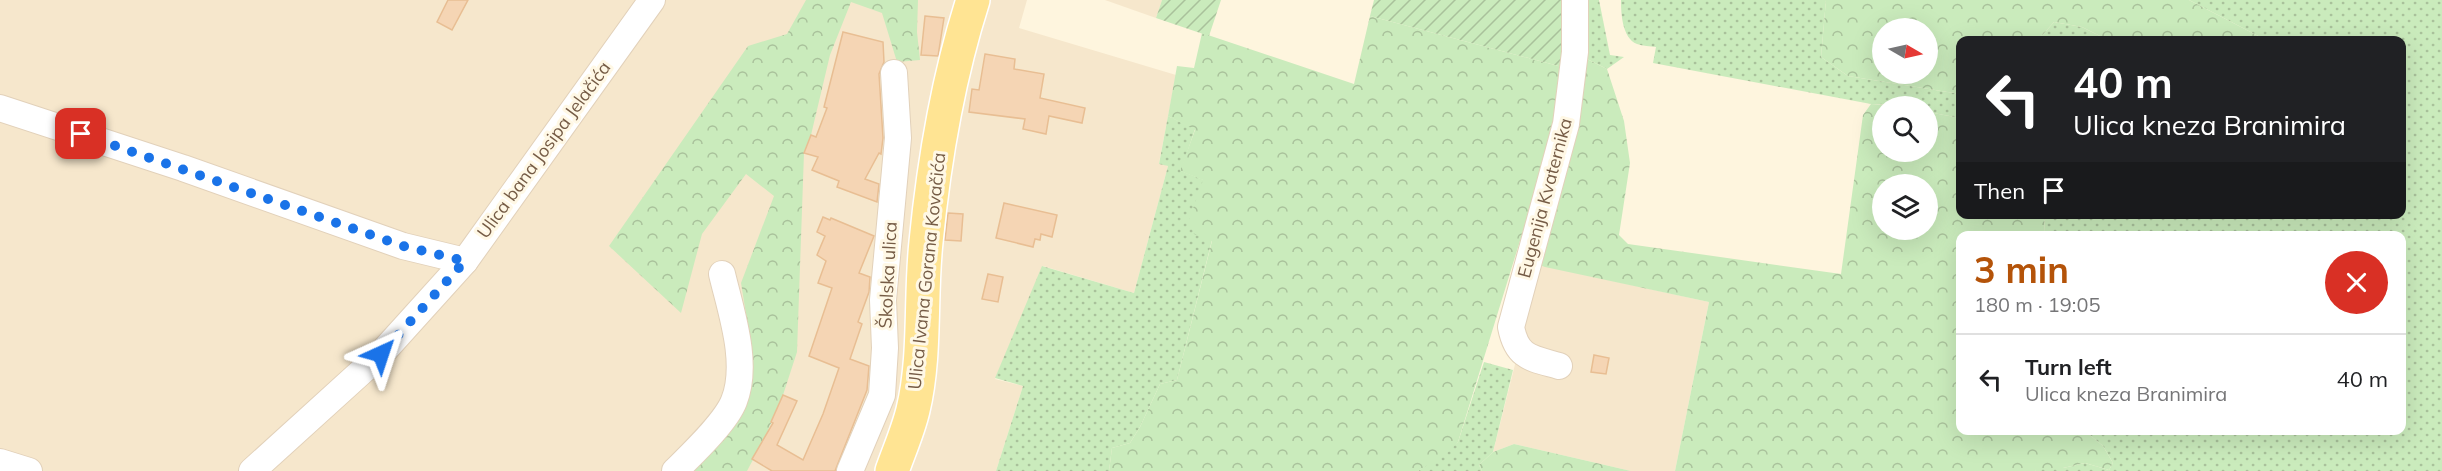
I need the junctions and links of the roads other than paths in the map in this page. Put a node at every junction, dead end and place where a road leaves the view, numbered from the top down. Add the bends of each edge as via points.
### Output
1 (652, 0) edge
2 (974, 0) edge
3 (1575, 0) edge
4 (894, 73) dead end
5 (0, 108) edge
6 (465, 261) junction
7 (722, 274) dead end
8 (1559, 366) dead end
9 (0, 462) edge
10 (29, 471) edge
11 (252, 471) edge
12 (675, 471) edge
13 (850, 471) edge
14 (892, 471) edge

1 - 6 street, Ulica bana Josipa Jelačića
2 - 14 main road, Ulica Ivana Gorana Kovačića via 960,39 933,182 913,410
3 - 8 street, Eugenija Kvaternika via 1575,52 1566,124 1511,327 1521,353
4 - 13 street, Školska ulica via 898,138 883,300 882,395
5 - 6 street via 403,246
6 - 11 street, Ulica bana Josipa Jelačića via 381,354
7 - 12 street via 741,358 734,401 709,437
9 - 10 street

